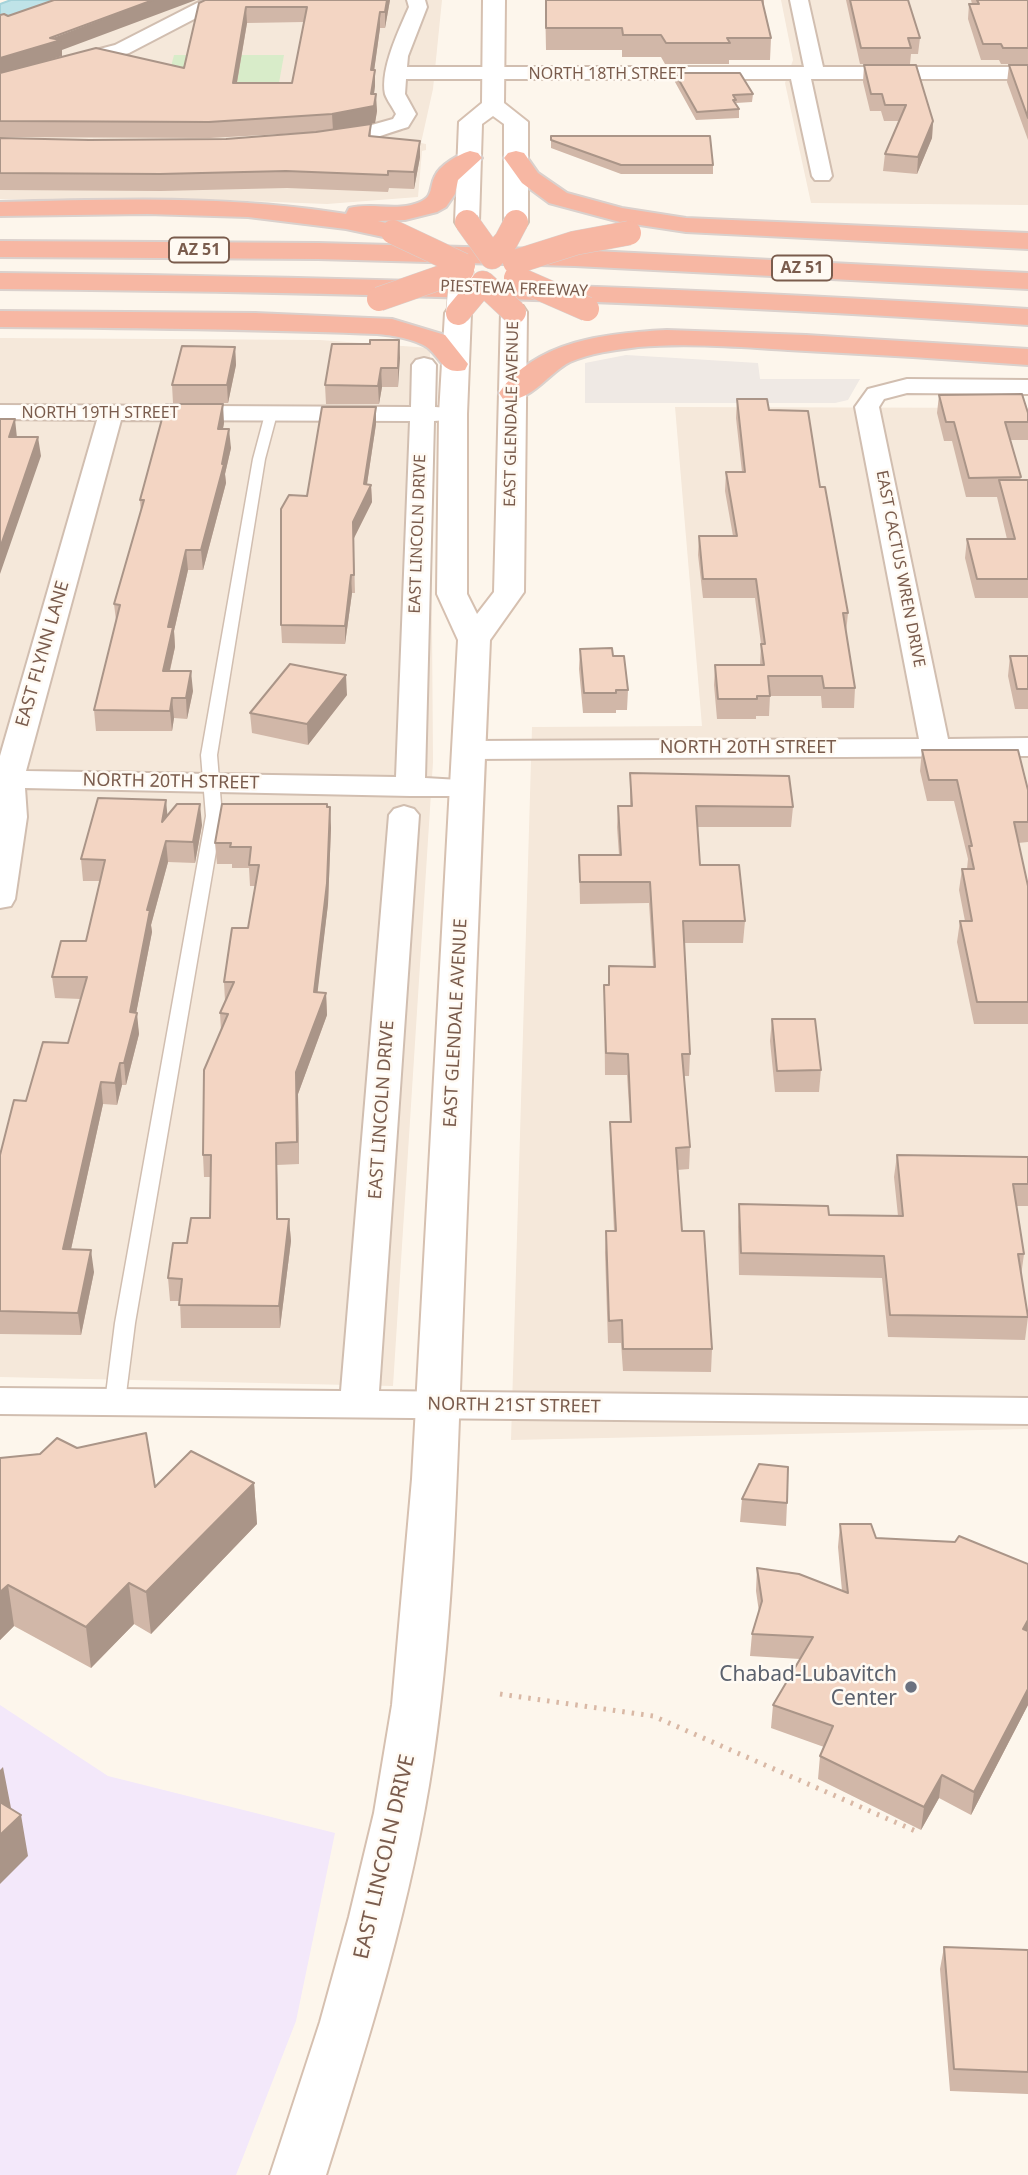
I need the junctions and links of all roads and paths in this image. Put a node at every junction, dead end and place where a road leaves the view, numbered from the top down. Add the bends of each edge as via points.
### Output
1 (218, 0) edge
2 (416, 0) edge
3 (494, 0) edge
4 (799, 0) edge
5 (396, 73) junction
6 (1028, 73) edge
7 (493, 74) junction
8 (807, 74) junction
9 (0, 81) edge
10 (493, 105) junction
11 (308, 141) edge
12 (470, 158) junction
13 (516, 158) junction
14 (822, 176) dead end
15 (0, 209) edge
16 (303, 214) junction
17 (686, 225) junction
18 (1028, 241) edge
19 (0, 249) edge
20 (488, 269) junction
21 (0, 281) edge
22 (1028, 281) edge
23 (514, 312) joint
24 (458, 313) joint
25 (1028, 317) edge
26 (0, 319) edge
27 (255, 321) junction
28 (702, 338) junction
29 (1028, 357) edge
30 (455, 364) junction
31 (424, 365) dead end
32 (1028, 387) edge
33 (513, 393) junction
34 (0, 412) edge
35 (111, 413) junction
36 (271, 414) junction
37 (422, 414) junction
38 (453, 414) junction
39 (474, 640) junction
40 (935, 747) junction
41 (1028, 747) edge
42 (469, 750) junction
43 (5, 779) edge
44 (213, 782) junction
45 (467, 787) junction
46 (407, 801) junction
47 (0, 899) edge
48 (0, 1401) edge
49 (115, 1402) junction
50 (359, 1405) junction
51 (438, 1405) junction
52 (1028, 1411) edge
53 (500, 1694) dead end
54 (920, 1833) dead end
55 (298, 2175) edge

1 - 9 street via 122,49
2 - 5 street via 418,7
3 - 7 main road
4 - 8 street
5 - 7 street, NORTH 18TH STREET
5 - 11 street via 395,94 406,114 401,123 363,134
6 - 8 street, NORTH 18TH STREET
7 - 8 street, NORTH 18TH STREET
7 - 10 main road
8 - 14 street
10 - 12 main road via 471,122
10 - 13 main road via 516,122
12 - 16 highway via 446,177 439,200 422,209 397,214
12 - 20 main road via 467,222
13 - 17 highway via 541,188 570,203
13 - 20 main road via 516,222
15 - 16 highway via 161,207
16 - 20 highway, bridge via 393,232
17 - 18 highway
17 - 20 highway, bridge via 575,243
19 - 22 highway, PIESTEWA FREEWAY / AZ 51 via 548,257
20 - 23 highway, bridge
20 - 24 highway, bridge
20 - 27 highway, bridge via 379,299
20 - 28 highway, bridge via 587,309
21 - 25 highway, PIESTEWA FREEWAY / AZ 51 via 573,291
23 - 33 main road, EAST GLENDALE AVENUE
24 - 30 main road, EAST GLENDALE AVENUE
26 - 27 highway
27 - 30 highway via 392,327 436,341
28 - 29 highway
28 - 33 highway via 630,341 580,350 547,363
30 - 38 main road, EAST GLENDALE AVENUE
31 - 37 street, EAST LINCOLN DRIVE
32 - 40 street, EAST CACTUS WREN DRIVE via 907,386 876,394 867,407
33 - 39 main road, EAST GLENDALE AVENUE via 509,592
34 - 35 street, NORTH 19TH STREET
35 - 36 street, NORTH 19TH STREET
35 - 43 street, EAST FLYNN LANE
36 - 37 street, NORTH 19TH STREET
36 - 44 lane via 259,459 209,755
37 - 38 street, NORTH 19TH STREET
37 - 46 street, EAST LINCOLN DRIVE
38 - 39 main road, EAST GLENDALE AVENUE via 452,594
39 - 42 main road, EAST GLENDALE AVENUE
40 - 41 street, NORTH 20TH STREET
40 - 42 street, NORTH 20TH STREET
42 - 45 main road, EAST GLENDALE AVENUE
43 - 44 street, NORTH 20TH STREET
43 - 47 street, EAST FLYNN LANE via 12,817
44 - 46 street, NORTH 20TH STREET
44 - 49 lane via 212,829 127,1310
45 - 46 street, NORTH 20TH STREET
45 - 51 main road, EAST GLENDALE AVENUE
46 - 50 street, EAST LINCOLN DRIVE
48 - 49 street, NORTH 21ST STREET
49 - 50 street, NORTH 21ST STREET
50 - 51 street, NORTH 21ST STREET
51 - 52 street, NORTH 21ST STREET
51 - 55 main road, EAST LINCOLN DRIVE via 418,1684 399,1812 364,1954
53 - 54 path via 653,1716

